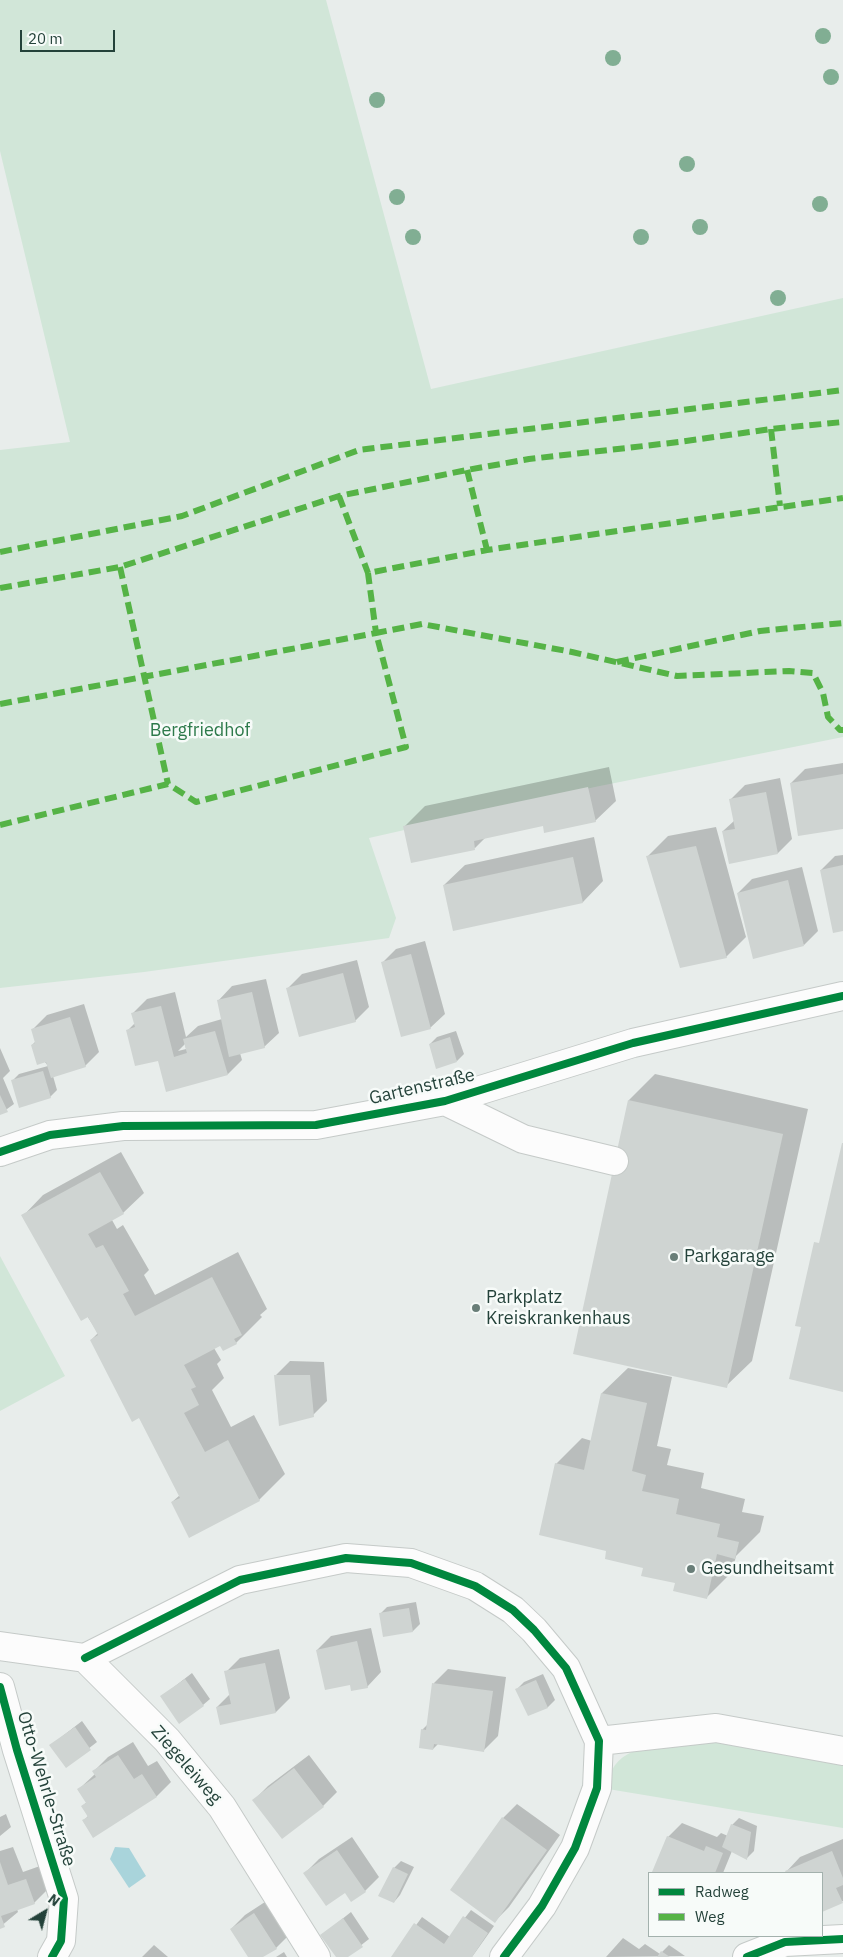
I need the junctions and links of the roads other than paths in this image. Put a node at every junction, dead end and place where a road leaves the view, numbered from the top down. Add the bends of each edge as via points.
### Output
1 (843, 996) edge
2 (445, 1101) junction
3 (0, 1152) edge
4 (614, 1161) dead end
5 (0, 1646) edge
6 (85, 1658) junction
7 (0, 1687) edge
8 (599, 1741) junction
9 (843, 1751) edge
10 (843, 1939) edge
11 (52, 1957) edge
12 (316, 1957) edge
13 (504, 1957) edge
14 (747, 1957) edge

1 - 2 street, Gartenstraße via 633,1043
2 - 3 street, Gartenstraße via 316,1125 123,1126 50,1135
2 - 4 street via 523,1139
5 - 6 street
6 - 8 street via 240,1580 346,1558 411,1562 475,1586 526,1622 566,1668
6 - 12 street, Ziegeleiweg via 167,1740 222,1807
7 - 11 street, Otto-Wehrle-Straße via 64,1899 61,1941
8 - 9 street via 716,1728
8 - 13 street via 596,1788 575,1848 542,1906
10 - 14 street via 785,1942

